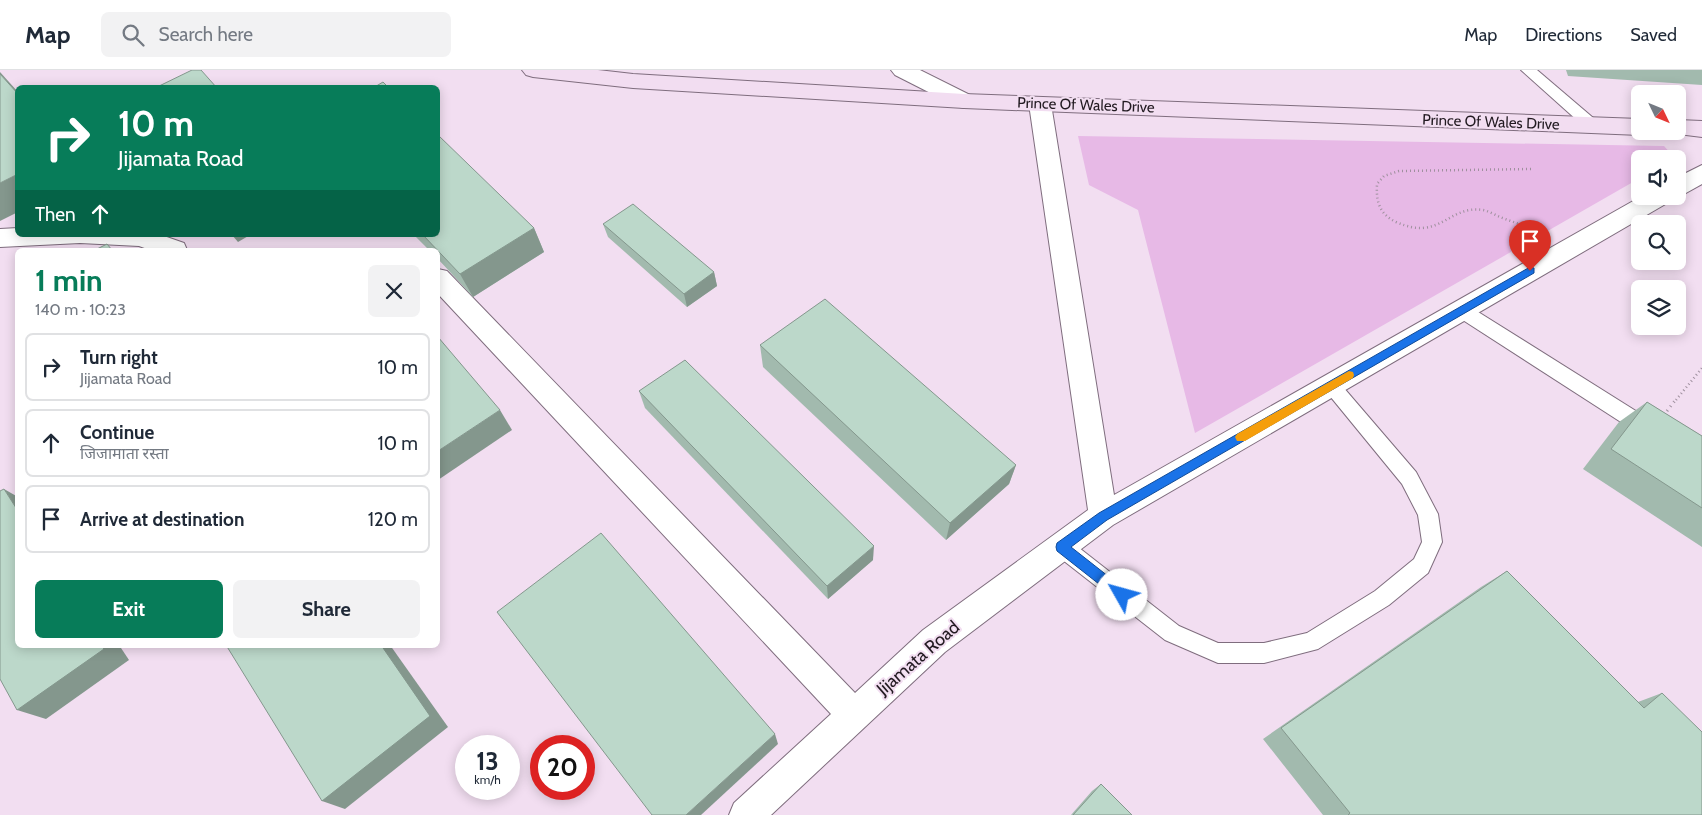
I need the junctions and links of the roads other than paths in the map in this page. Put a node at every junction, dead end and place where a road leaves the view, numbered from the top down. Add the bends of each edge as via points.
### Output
1 (533, 70) edge
2 (902, 70) edge
3 (1528, 70) edge
4 (964, 101) junction
5 (1040, 104) junction
6 (1593, 126) junction
7 (1631, 127) edge
8 (1686, 128) edge
9 (1702, 129) edge
10 (1702, 173) edge
11 (1686, 182) edge
12 (1645, 205) edge
13 (25, 237) edge
14 (141, 237) edge
15 (0, 238) edge
16 (170, 248) edge
17 (440, 280) edge
18 (1461, 310) junction
19 (1331, 385) junction
20 (1658, 435) edge
21 (1103, 516) junction
22 (1062, 547) junction
23 (854, 715) junction
24 (746, 815) edge

1 - 4 main road, Prince Of Wales Drive via 633,81
2 - 4 street
3 - 6 lane
4 - 5 main road, Prince Of Wales Drive
5 - 6 main road, Prince Of Wales Drive
5 - 21 street
6 - 7 main road, Prince Of Wales Drive
8 - 9 main road
10 - 11 street
12 - 18 street, Jijamata Road
13 - 15 street
14 - 16 street
17 - 23 street
18 - 19 street, Jijamata Road
18 - 20 lane
19 - 21 street, Jijamata Road
19 - 22 lane via 1409,478 1428,514 1432,542 1421,566 1382,598 1311,642 1264,653 1218,653 1172,633
21 - 22 street, Jijamata Road
22 - 23 street, Jijamata Road via 934,641
23 - 24 street, Jijamata Road

